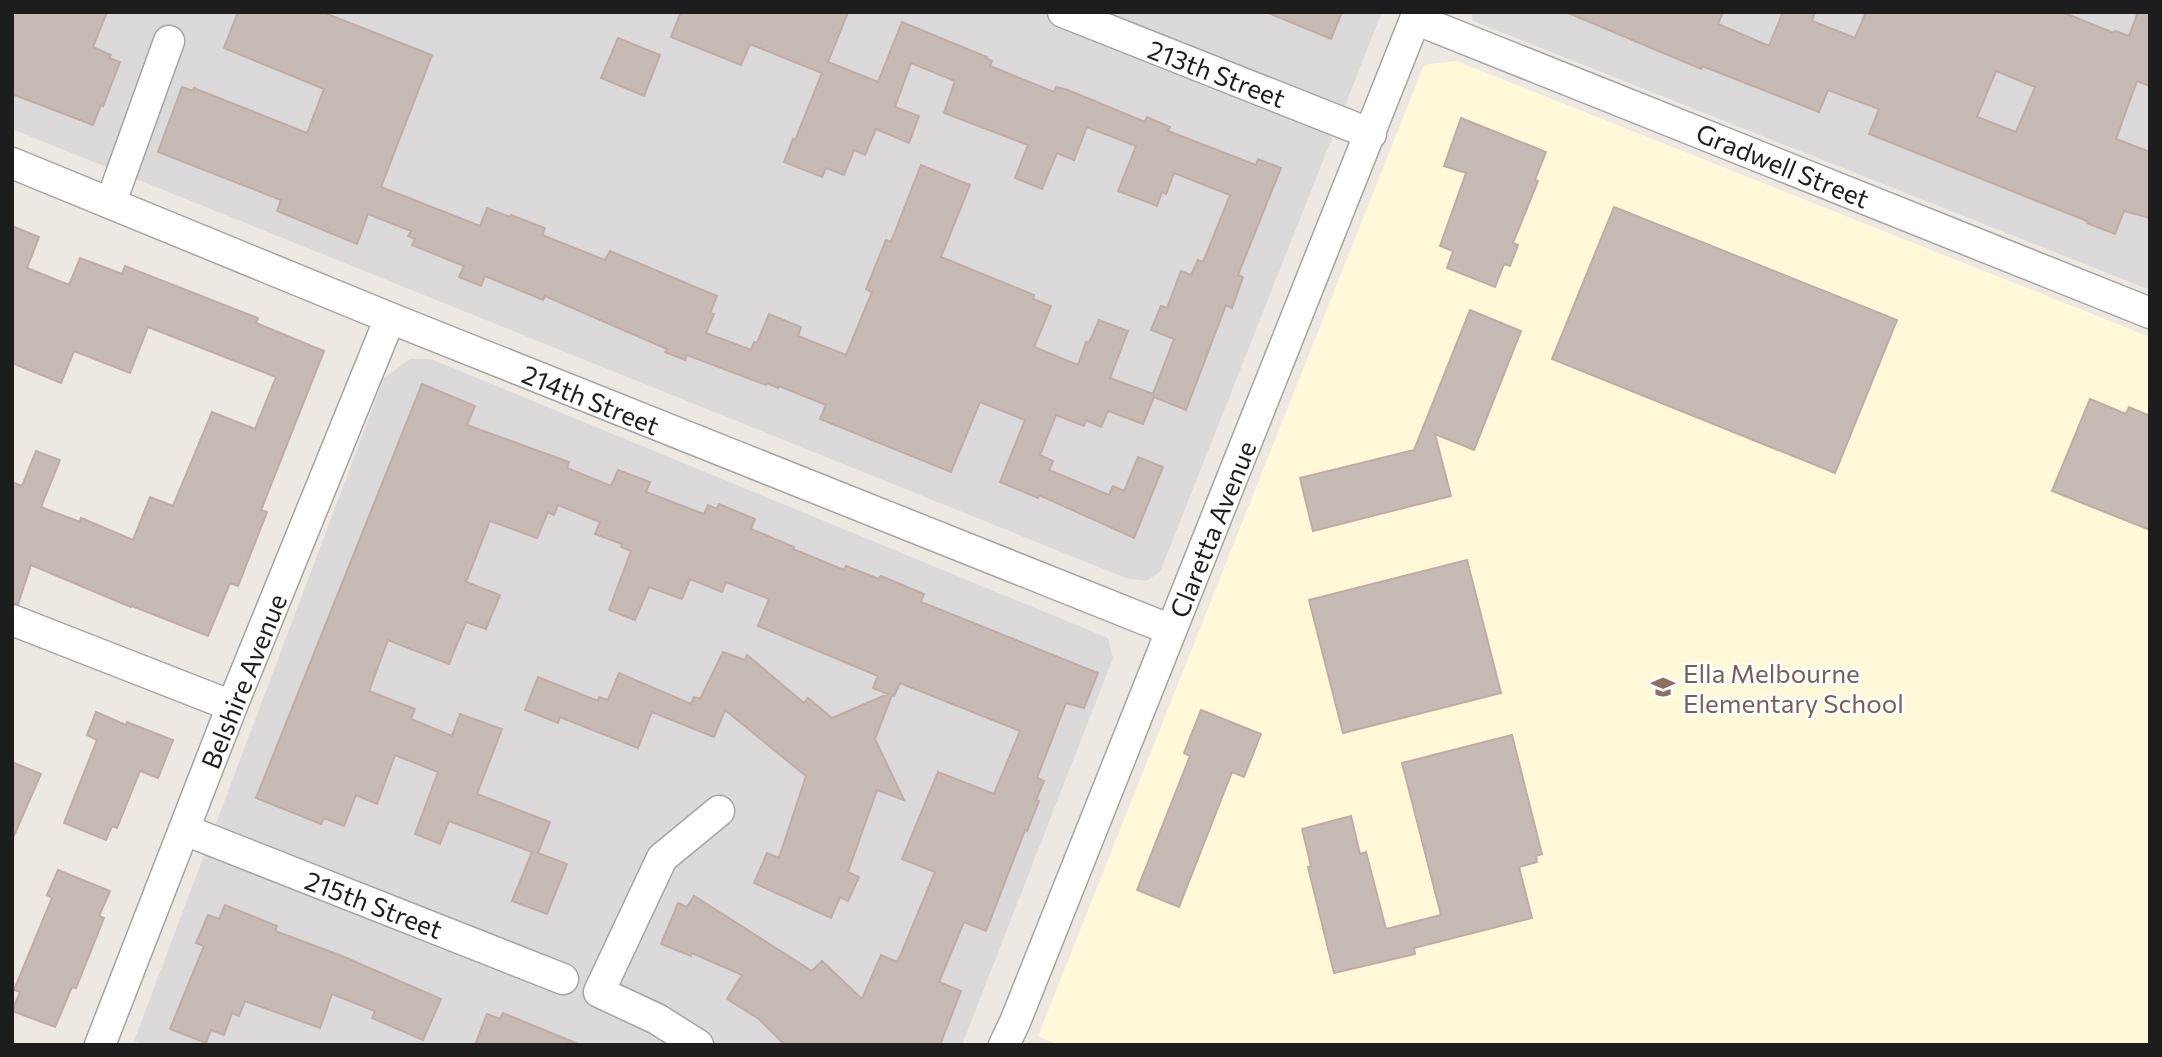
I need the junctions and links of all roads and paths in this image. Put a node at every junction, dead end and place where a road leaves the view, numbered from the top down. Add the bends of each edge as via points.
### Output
1 (1063, 12) edge
2 (1417, 16) edge
3 (169, 41) dead end
4 (1371, 134) junction
5 (12, 163) edge
6 (111, 202) junction
7 (2150, 313) edge
8 (390, 318) junction
9 (12, 620) edge
10 (1171, 630) junction
11 (232, 706) junction
12 (719, 811) dead end
13 (185, 830) junction
14 (564, 979) dead end
15 (100, 1045) edge
16 (698, 1045) edge
17 (1004, 1045) edge

1 - 4 street, 213th Street
2 - 4 street, Claretta Avenue
2 - 7 street, Gradwell Street
3 - 6 street
4 - 10 street, Claretta Avenue
5 - 6 street, 214th Street
6 - 8 street, 214th Street
8 - 10 street, 214th Street
8 - 11 street, Belshire Avenue
9 - 11 street
10 - 17 street, Claretta Avenue
11 - 13 street, Belshire Avenue
12 - 16 street via 662,858 599,992 657,1018
13 - 14 street, 215th Street
13 - 15 street, Belshire Avenue

